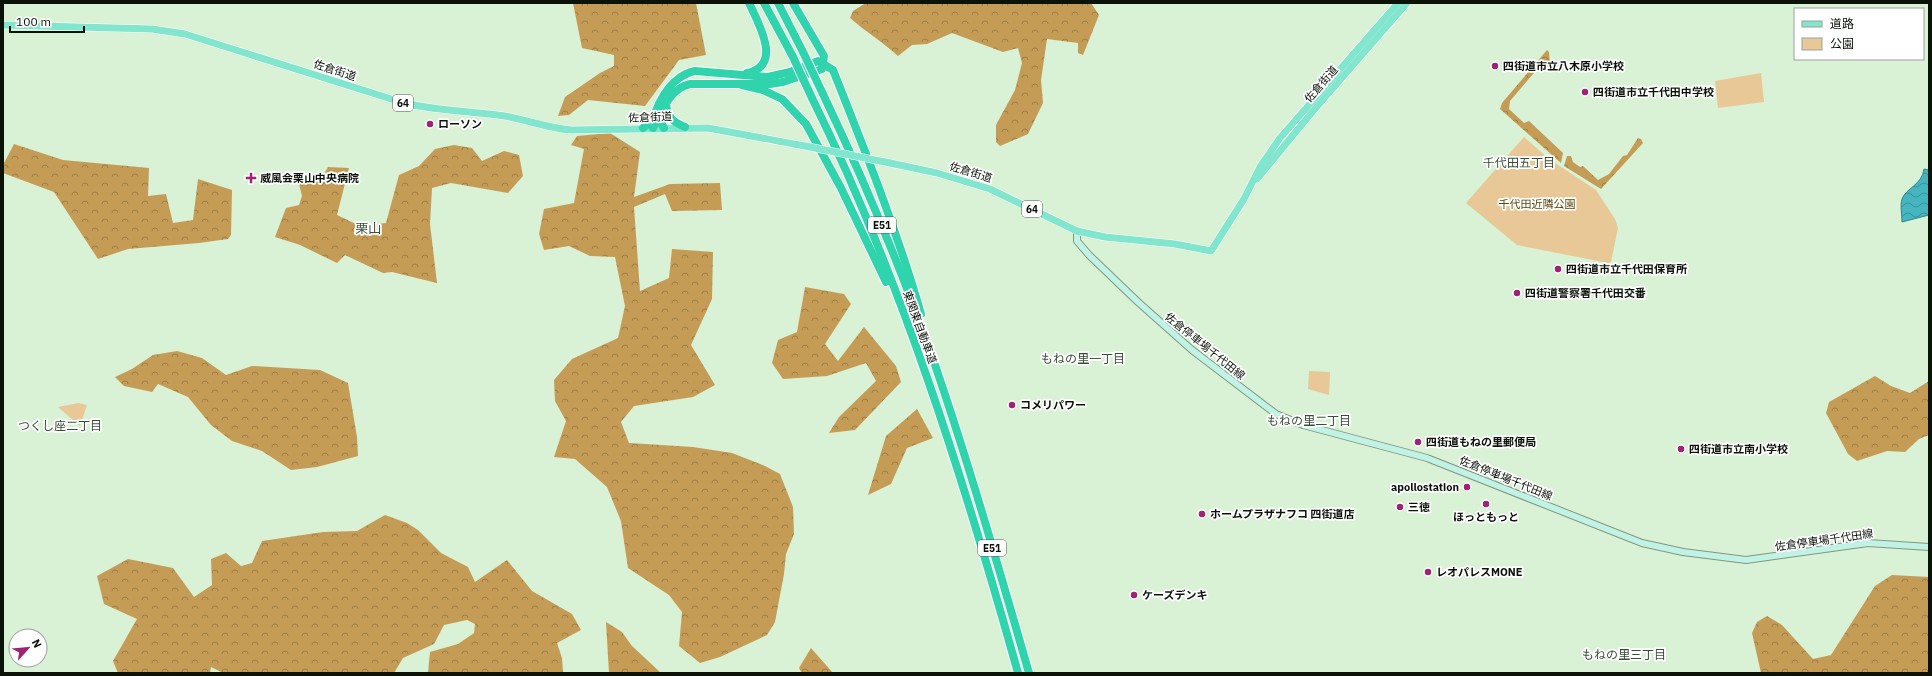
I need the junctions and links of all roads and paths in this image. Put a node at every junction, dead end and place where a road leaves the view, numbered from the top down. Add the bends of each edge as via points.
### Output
1 (749, 3) edge
2 (764, 3) edge
3 (778, 3) edge
4 (793, 3) edge
5 (1398, 3) edge
6 (1407, 3) edge
7 (3, 25) edge
8 (824, 63) junction
9 (740, 75) junction
10 (742, 85) junction
11 (666, 103) junction
12 (657, 115) junction
13 (685, 127) junction
14 (643, 128) junction
15 (653, 128) junction
16 (664, 128) junction
17 (1254, 181) junction
18 (1077, 231) junction
19 (933, 361) junction
20 (922, 365) junction
21 (1929, 547) edge
22 (1018, 673) edge
23 (1029, 673) edge

1 - 9 highway via 765,39 766,55 764,65 756,72
2 - 20 highway, 東関東自動車道 / E51, bridge via 793,56 871,227
3 - 19 highway, 東関東自動車道 / E51, bridge via 822,92 880,222
4 - 8 highway via 824,56
5 - 17 main road, 佐倉街道 / 64 via 1280,138
6 - 17 main road, 佐倉街道 / 64
7 - 14 main road, 佐倉街道 / 64 via 170,31 204,39 419,107 504,116 562,129
8 - 9 highway via 818,61 779,76
8 - 10 highway via 822,69 783,82
8 - 19 highway via 833,70 877,180 905,258
9 - 12 highway via 686,72 666,90
10 - 11 highway via 690,84 676,90
10 - 20 highway via 763,90 782,99 812,132 858,222
11 - 12 highway
11 - 13 highway via 669,117
12 - 14 highway
12 - 15 highway
12 - 16 highway
13 - 16 main road, 佐倉街道 / 64
13 - 18 main road, 佐倉街道 / 64, bridge via 720,129 937,173 990,189
14 - 15 main road, 佐倉街道 / 64
15 - 16 main road, 佐倉街道 / 64
17 - 18 main road, 佐倉街道 / 64 via 1211,251
18 - 21 main road, 佐倉停車場千代田線 via 1077,241 1089,255 1182,341 1266,408 1288,420 1427,458 1642,543 1661,547 1746,560 1879,542
19 - 23 highway, 東関東自動車道 / E51
20 - 22 highway, 東関東自動車道 / E51 via 965,495

